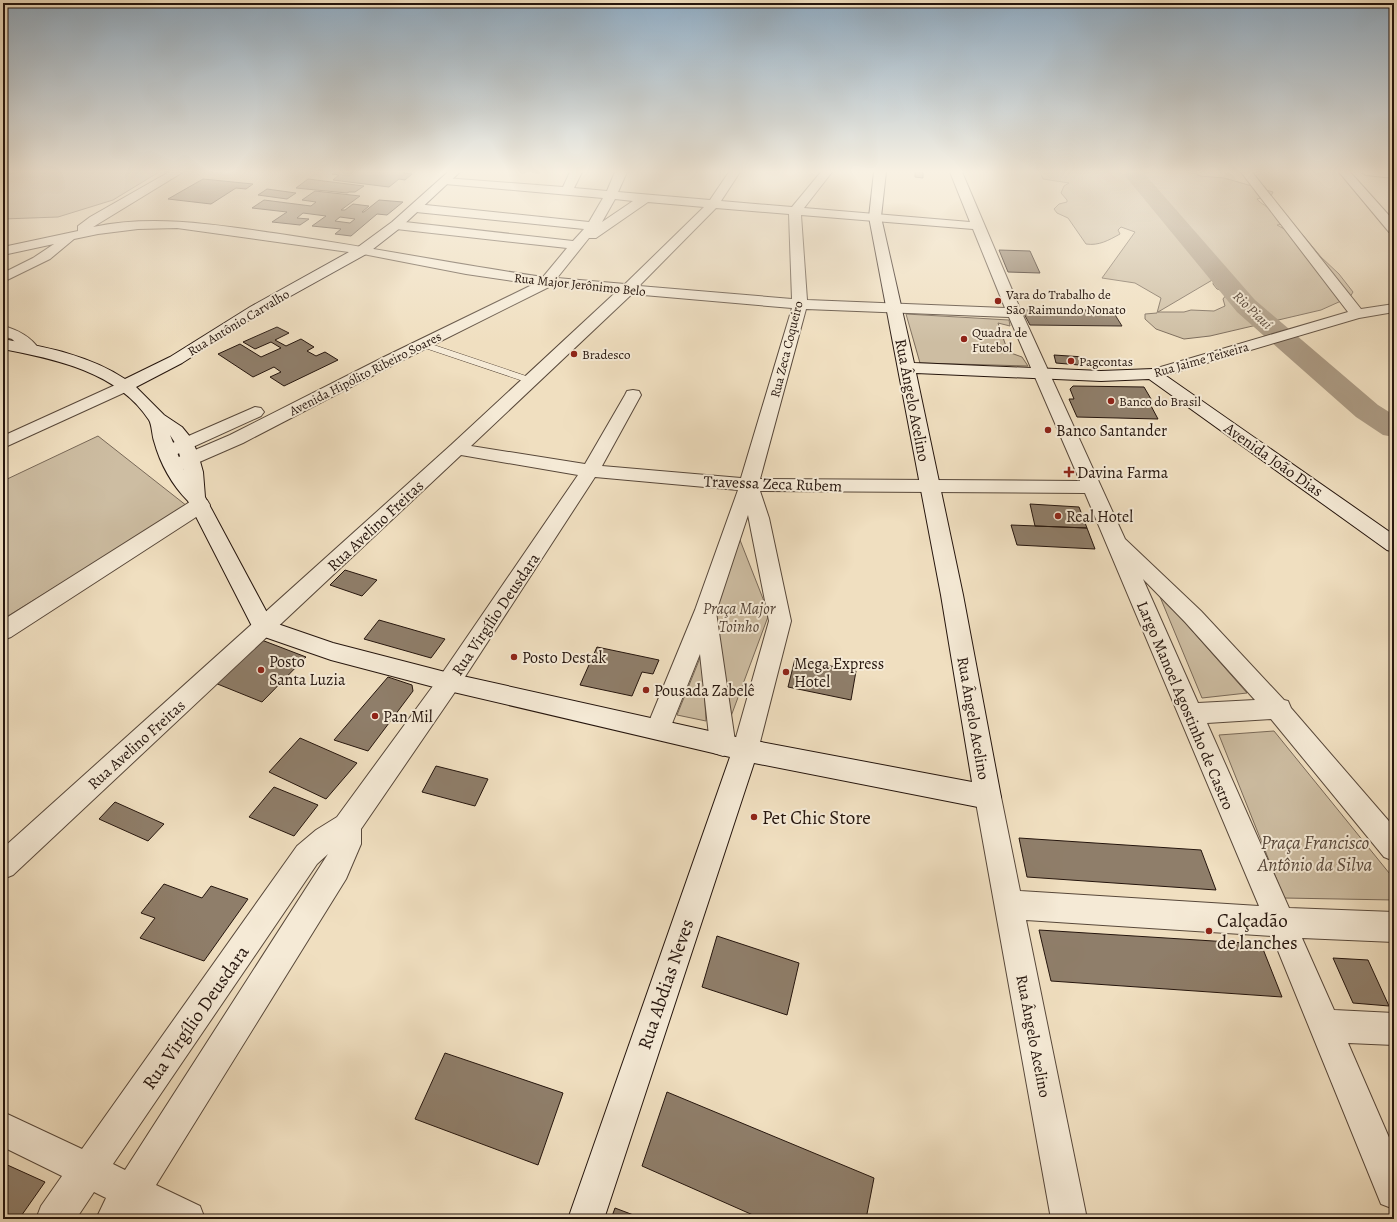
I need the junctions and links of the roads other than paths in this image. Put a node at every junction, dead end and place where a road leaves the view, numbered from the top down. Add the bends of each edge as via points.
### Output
1 (83, 229) edge
2 (115, 229) edge
3 (216, 229) edge
4 (391, 229) edge
5 (437, 229) edge
6 (591, 229) edge
7 (600, 229) edge
8 (688, 229) edge
9 (797, 229) edge
10 (877, 229) edge
11 (978, 229) edge
12 (1291, 229) edge
13 (75, 236) junction
14 (580, 243) junction
15 (363, 250) junction
16 (3, 251) edge
17 (3, 278) edge
18 (546, 280) junction
19 (627, 290) junction
20 (800, 304) junction
21 (1394, 308) edge
22 (895, 309) junction
23 (1015, 313) junction
24 (1357, 314) junction
25 (3, 331) edge
26 (3, 344) edge
27 (422, 344) junction
28 (31, 349) junction
29 (388, 355) junction
30 (907, 368) junction
31 (1040, 374) junction
32 (1153, 374) junction
33 (529, 380) junction
34 (124, 386) junction
35 (632, 395) dead end
36 (3, 443) edge
37 (457, 449) junction
38 (179, 456) junction
39 (590, 471) junction
40 (749, 485) junction
41 (929, 486) junction
42 (1092, 487) junction
43 (198, 501) junction
44 (1115, 540) junction
45 (1394, 545) edge
46 (706, 610) junction
47 (264, 628) junction
48 (3, 631) edge
49 (449, 682) junction
50 (1279, 708) junction
51 (1190, 714) junction
52 (658, 730) junction
53 (734, 747) junction
54 (988, 797) junction
55 (348, 826) junction
56 (1394, 848) edge
57 (3, 866) edge
58 (1008, 904) junction
59 (1280, 922) junction
60 (1394, 927) edge
61 (1325, 1026) junction
62 (1394, 1029) edge
63 (3, 1129) edge
64 (87, 1171) junction
65 (1394, 1191) edge
66 (123, 1206) edge
67 (54, 1219) edge
68 (187, 1219) edge
69 (586, 1219) edge
70 (1069, 1219) edge

1 - 13 street
2 - 13 street, Rua Major Jerônimo Belo
3 - 15 street, Rua Major Jerônimo Belo
4 - 15 street, Rua Antônio Carvalho
5 - 14 street
6 - 14 street, Avenida Hipólito Ribeiro Soares
7 - 14 street, Avenida Hipólito Ribeiro Soares
8 - 19 street, Rua Avelino Freitas
9 - 20 street, Rua Zeca Coqueiro
10 - 22 street, Rua Ângelo Acelino
11 - 23 street, Largo Manoel Agostinho de Castro
12 - 24 street
13 - 16 street, Rua Major Jerônimo Belo
13 - 17 street via 39,262
14 - 18 street, Avenida Hipólito Ribeiro Soares
15 - 18 street, Rua Major Jerônimo Belo via 466,270
15 - 34 street, Rua Antônio Carvalho via 255,310 176,360
18 - 19 street, Rua Major Jerônimo Belo
18 - 27 street, Avenida Hipólito Ribeiro Soares
18 - 29 street, Avenida Hipólito Ribeiro Soares
19 - 20 street, Rua Major Jerônimo Belo
19 - 33 street, Rua Avelino Freitas
20 - 22 street, Rua Major Jerônimo Belo
20 - 40 street, Rua Zeca Coqueiro
21 - 24 street, Rua Jaime Teixeira
22 - 23 street, Rua Major Jerônimo Belo
22 - 30 street, Rua Ângelo Acelino
23 - 31 street, Largo Manoel Agostinho de Castro
24 - 32 street, Rua Jaime Teixeira
25 - 28 street via 17,336
26 - 28 street
27 - 29 street, Avenida Hipólito Ribeiro Soares
27 - 33 lane
28 - 34 street via 79,362 104,373
29 - 38 street, Avenida Hipólito Ribeiro Soares via 254,430
30 - 31 street, Rua Jaime Teixeira
30 - 41 street, Rua Ângelo Acelino
31 - 32 street, Rua Jaime Teixeira
31 - 42 street, Largo Manoel Agostinho de Castro
32 - 45 street, Avenida João Dias
33 - 37 street, Rua Avelino Freitas
34 - 36 street, Rua Antônio Carvalho
34 - 38 street via 144,403 159,421 161,438
35 - 39 street, Rua Virgílio Deusdara
37 - 39 street, Travessa Zeca Rubem
37 - 47 street, Rua Avelino Freitas
38 - 43 street via 184,486
39 - 40 street, Travessa Zeca Rubem
39 - 49 street, Rua Virgílio Deusdara
40 - 41 street, Travessa Zeca Rubem
40 - 46 street
40 - 53 street via 759,518 780,621
41 - 42 street, Travessa Zeca Rubem
41 - 54 street, Rua Ângelo Acelino via 952,595
42 - 44 street, Largo Manoel Agostinho de Castro
43 - 47 street
43 - 48 street
44 - 50 street via 1169,589
44 - 51 street, Largo Manoel Agostinho de Castro
46 - 52 street
46 - 53 street
47 - 49 street via 330,651
47 - 57 street, Rua Avelino Freitas
49 - 52 street
49 - 55 street, Rua Virgílio Deusdara
50 - 51 street
50 - 56 street
51 - 59 street, Largo Manoel Agostinho de Castro
52 - 53 street
53 - 54 street
53 - 69 street, Rua Abdias Neves
54 - 58 street, Rua Ângelo Acelino
55 - 64 street, Rua Virgílio Deusdara via 308,854
55 - 66 street, Rua Virgílio Deusdara via 347,844 336,869
58 - 59 street
58 - 70 street, Rua Ângelo Acelino
59 - 60 street
59 - 61 street
61 - 62 street
61 - 65 street
63 - 64 street
64 - 66 street
64 - 67 street, Rua Virgílio Deusdara
66 - 68 street

